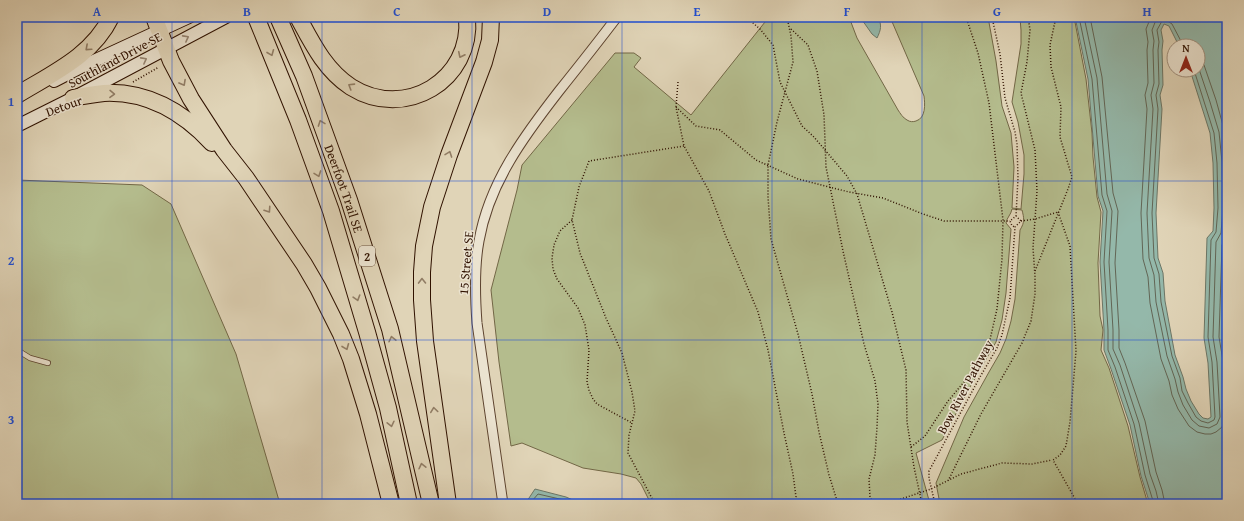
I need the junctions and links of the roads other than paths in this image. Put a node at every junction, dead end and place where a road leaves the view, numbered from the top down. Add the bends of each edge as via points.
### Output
1 (111, 17) edge
2 (189, 17) edge
3 (226, 17) edge
4 (256, 17) edge
5 (278, 17) edge
6 (298, 17) edge
7 (466, 17) edge
8 (490, 17) edge
9 (618, 17) edge
10 (157, 24) edge
11 (165, 56) junction
12 (17, 95) edge
13 (73, 98) junction
14 (17, 100) edge
15 (17, 126) edge
16 (246, 178) junction
17 (17, 350) edge
18 (48, 362) dead end
19 (391, 504) edge
20 (409, 504) edge
21 (431, 504) edge
22 (448, 504) edge
23 (503, 504) edge

1 -> 12 highway via 94,43 76,59
2 - 10 main road, Southland Drive SE
11 -> 3 main road, Southland Drive SE
4 -> 20 highway, Deerfoot Trail SE / 2 via 331,210 388,408
21 -> 5 highway, Deerfoot Trail SE / 2 via 390,329 350,200 304,76
7 -> 6 highway via 468,28 465,47 457,64 443,80 428,90 396,100 363,93 340,78 328,67 313,46
22 -> 8 highway via 425,341 422,300 424,246 432,207 484,62 490,40
9 - 23 street, 15 Street SE via 511,157 496,188 478,242 475,297 477,323
10 - 11 highway
10 - 14 main road, Southland Drive SE
13 -> 11 main road, Southland Drive SE
11 -> 16 highway via 224,150
13 - 15 main road, Southland Drive SE
13 -> 16 highway via 103,93 153,100 187,120
16 -> 19 highway via 304,264 341,334 368,414
17 - 18 lane via 30,358

